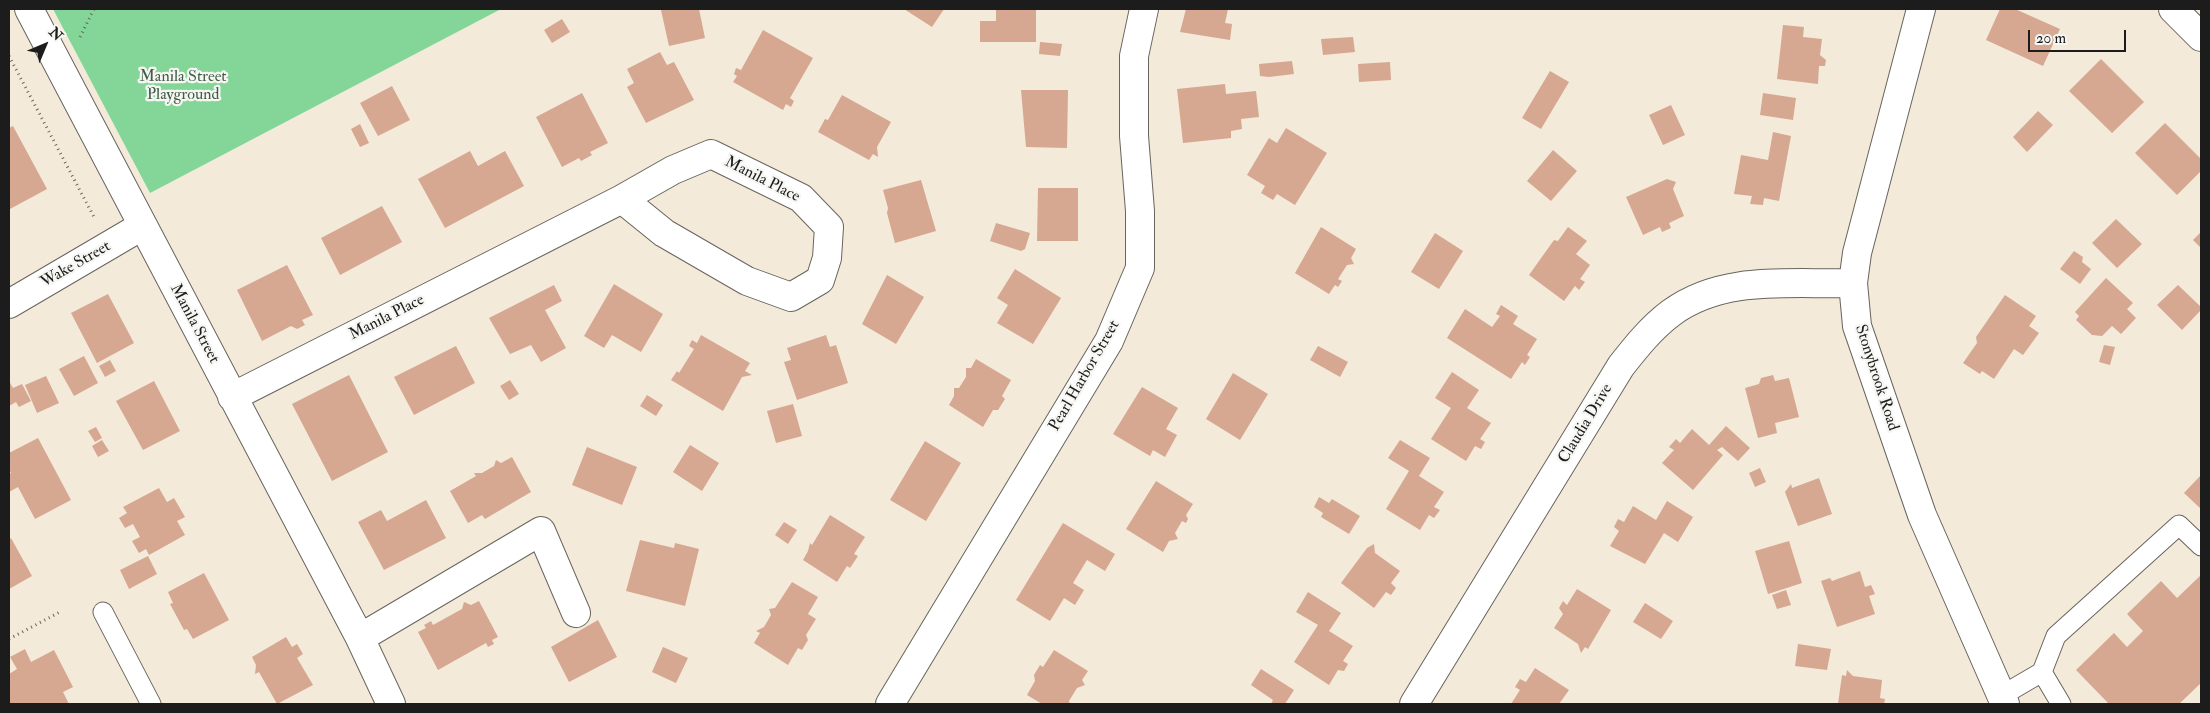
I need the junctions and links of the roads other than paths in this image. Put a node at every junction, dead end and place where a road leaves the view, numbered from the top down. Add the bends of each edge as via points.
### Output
1 (29, 9) edge
2 (1144, 9) edge
3 (1921, 9) edge
4 (2173, 9) edge
5 (2201, 37) edge
6 (622, 199) junction
7 (142, 226) junction
8 (1853, 284) junction
9 (9, 304) edge
10 (232, 397) junction
11 (2201, 546) edge
12 (103, 612) dead end
13 (576, 613) dead end
14 (360, 638) junction
15 (2042, 672) junction
16 (2003, 700) edge
17 (151, 704) edge
18 (391, 704) edge
19 (890, 704) edge
20 (1414, 704) edge
21 (2061, 704) edge

1 - 7 street, Manila Street
2 - 19 street, Pearl Harbor Street via 1134,56 1140,268 1109,341
3 - 8 street, Stonybrook Road via 1857,253
4 - 5 street
6 - 6 street, Manila Place via 664,233 746,281 791,297 820,280 827,258 829,227 801,198 712,154 673,170
6 - 10 street, Manila Place
7 - 9 street, Wake Street
7 - 10 street, Manila Street
8 - 16 street, Stonybrook Road via 1857,326 1922,515
8 - 20 street, Claudia Drive via 1762,283 1730,287 1693,300 1671,313 1644,337 1621,366
10 - 14 street, Manila Street
11 - 15 lane via 2179,525 2056,636
12 - 17 lane
13 - 14 street via 541,532
14 - 18 street, Manila Street
15 - 16 lane
15 - 21 lane

